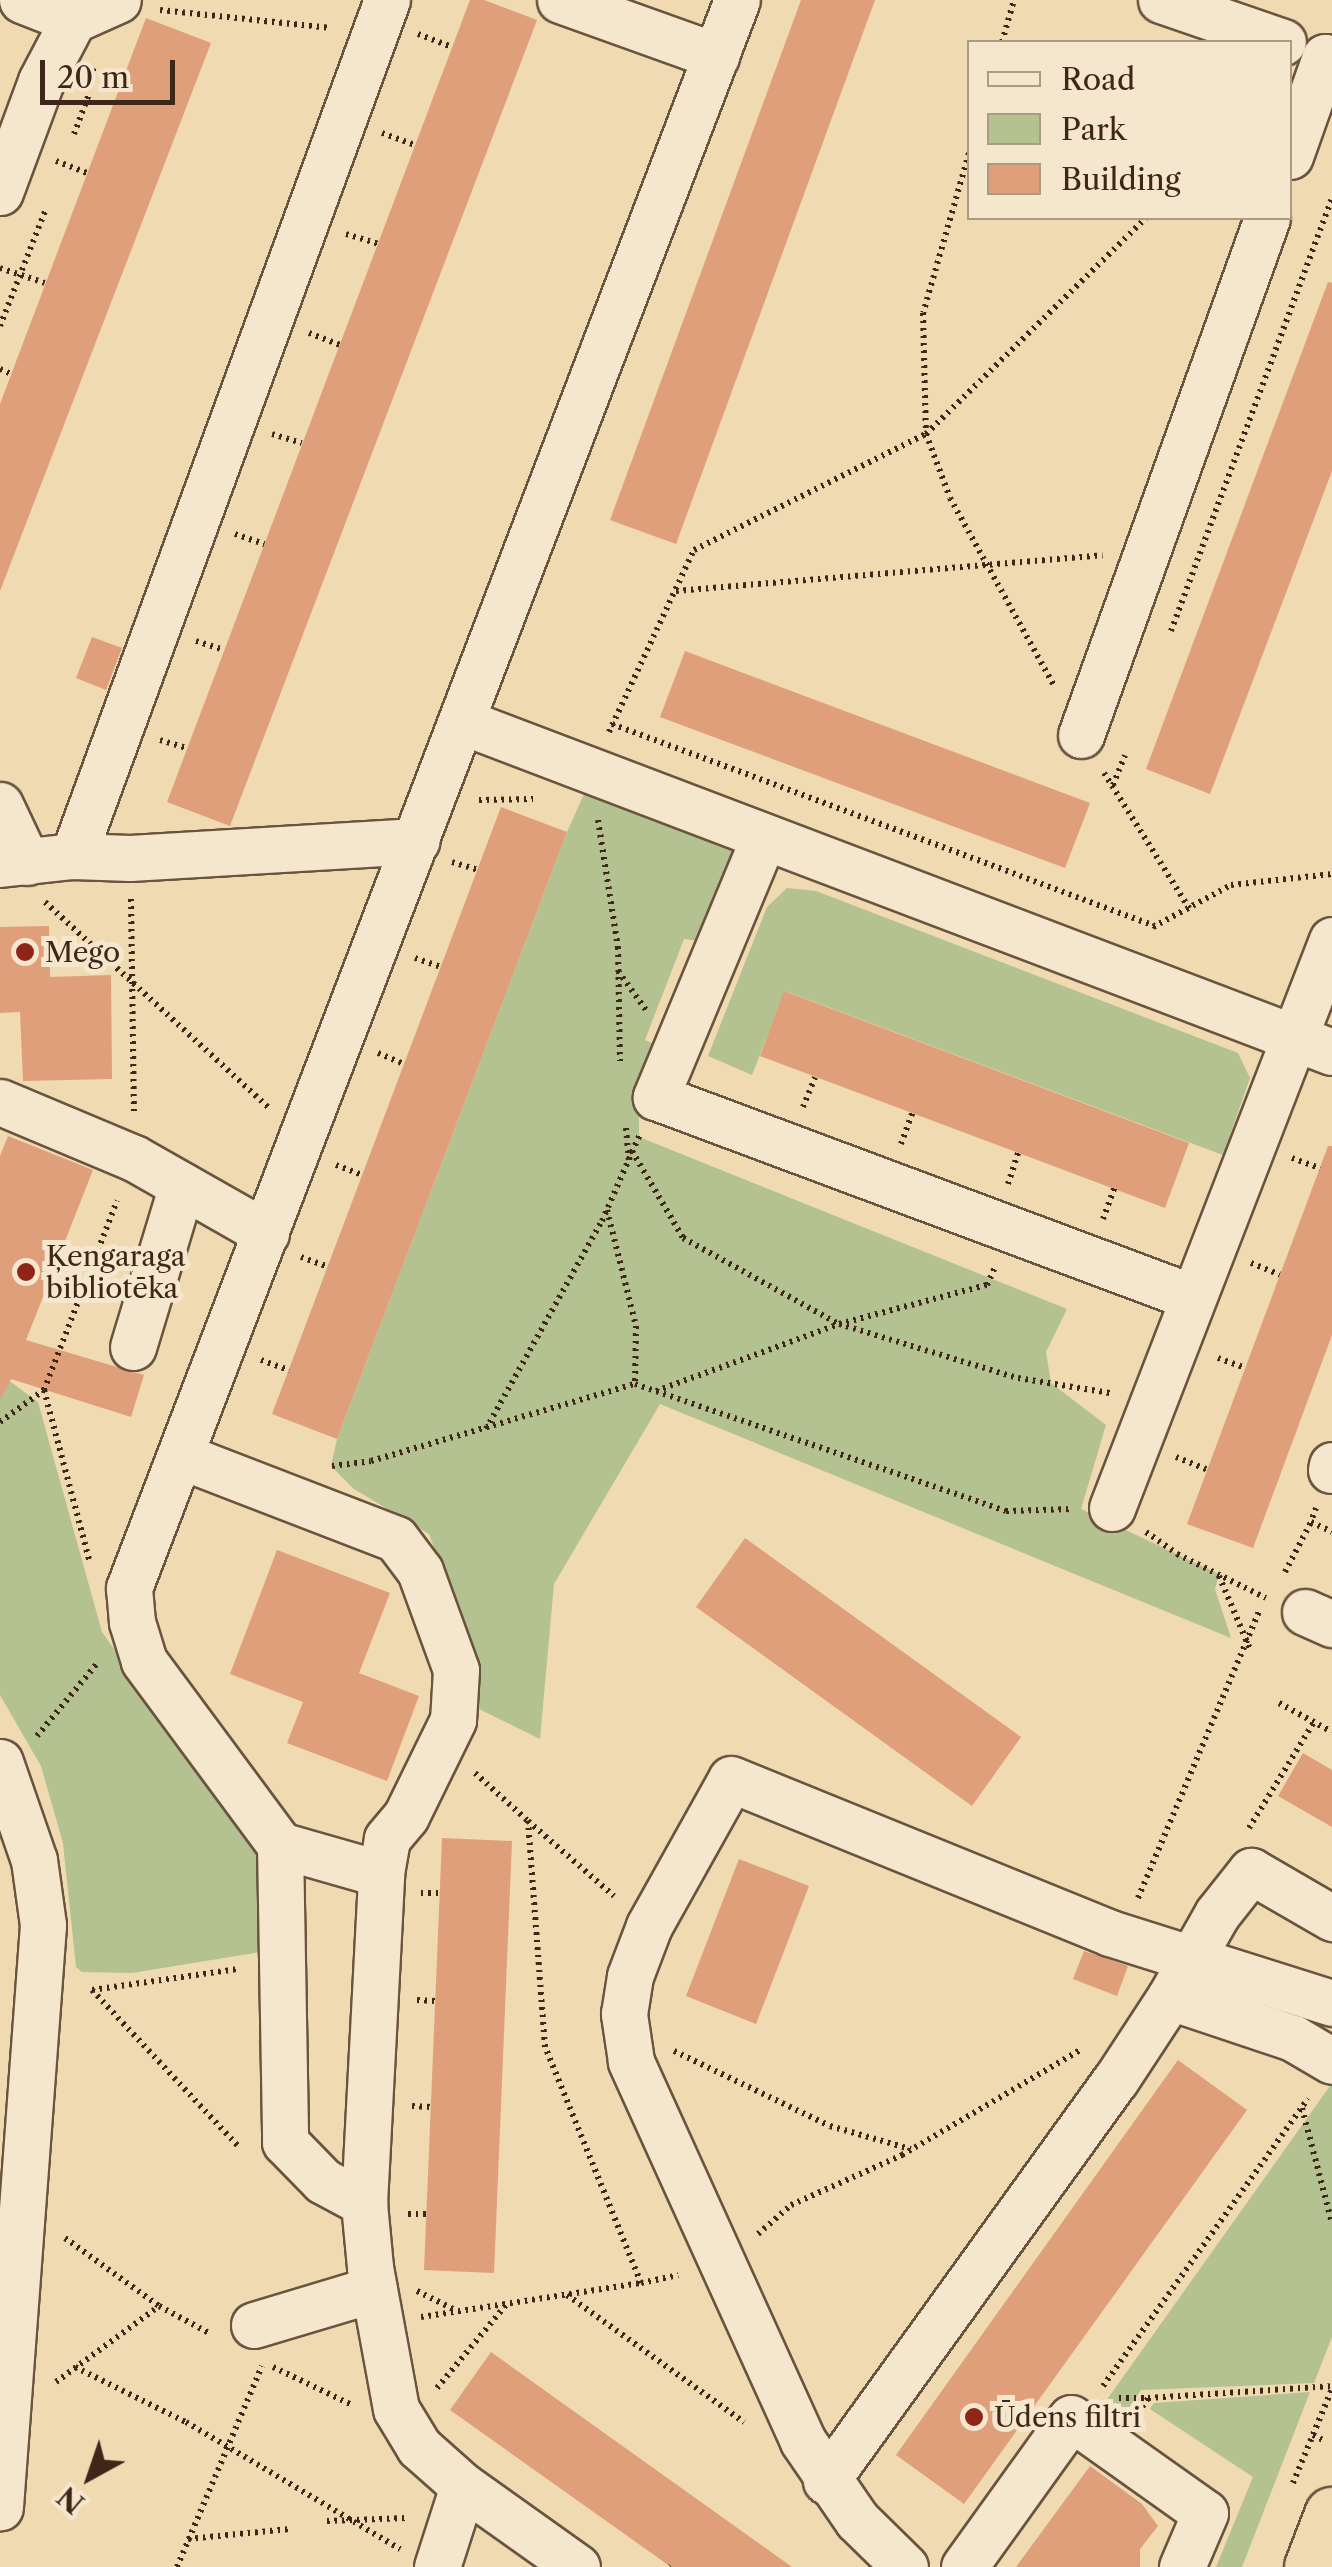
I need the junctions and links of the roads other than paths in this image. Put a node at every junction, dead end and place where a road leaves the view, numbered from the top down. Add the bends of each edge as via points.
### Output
1 (22, 0) edge
2 (560, 0) edge
3 (737, 0) edge
4 (1161, 0) edge
5 (136, 4) edge
6 (381, 16) edge
7 (73, 20) junction
8 (1276, 40) edge
9 (1308, 51) edge
10 (716, 56) junction
11 (1292, 144) edge
12 (0, 192) edge
13 (1267, 220) edge
14 (461, 721) junction
15 (1081, 735) road end
16 (0, 805) edge
17 (764, 837) junction
18 (416, 841) junction
19 (73, 856) junction
20 (10, 864) edge
21 (1332, 940) edge
22 (1314, 1045) edge
23 (0, 1102) edge
24 (182, 1186) junction
25 (287, 1236) junction
26 (1192, 1297) junction
27 (133, 1347) dead end
28 (181, 1456) junction
29 (1112, 1508) road end
30 (15, 1753) edge
31 (280, 1845) junction
32 (381, 1874) junction
33 (1332, 1918) edge
34 (1193, 1958) junction
35 (1332, 2004) edge
36 (1163, 2009) junction
37 (1322, 2077) edge
38 (364, 2203) junction
39 (377, 2306) junction
40 (268, 2320) road end
41 (826, 2481) junction
42 (458, 2501) junction
43 (0, 2507) edge
44 (1332, 2516) edge
45 (421, 2560) edge
46 (577, 2567) edge
47 (904, 2567) edge
48 (964, 2567) edge
49 (1182, 2567) edge
50 (1312, 2567) edge

1 - 7 street
2 - 10 street
3 - 10 street
4 - 8 street
5 - 7 street
6 - 19 street
7 - 12 street via 41,81
9 - 11 street
10 - 14 street
13 - 15 street
14 - 17 street
14 - 18 street
16 - 20 street
17 - 22 street
17 - 26 street via 634,1098
18 - 19 street
18 - 25 street via 323,1142
19 - 20 street
21 - 22 street
22 - 26 street
23 - 24 street via 134,1158
24 - 25 street
24 - 27 street
25 - 28 street
26 - 29 street
28 - 31 street via 129,1588 132,1622 144,1661
28 - 32 street via 396,1538 420,1570 456,1670 453,1720 406,1816 387,1839
30 - 43 street via 43,1925
31 - 32 street
31 - 38 street via 285,2142 323,2181
32 - 38 street
33 - 34 street via 1251,1872
34 - 35 street
34 - 36 street
34 - 41 street via 1122,1937 731,1779 649,1926 630,1976 630,2062 802,2442
36 - 37 street via 1293,2038
36 - 41 street
38 - 39 street
39 - 40 street
39 - 42 street via 396,2409
41 - 47 street
42 - 45 street
42 - 46 street
44 - 50 highway
48 - 49 street via 1071,2418 1205,2512

